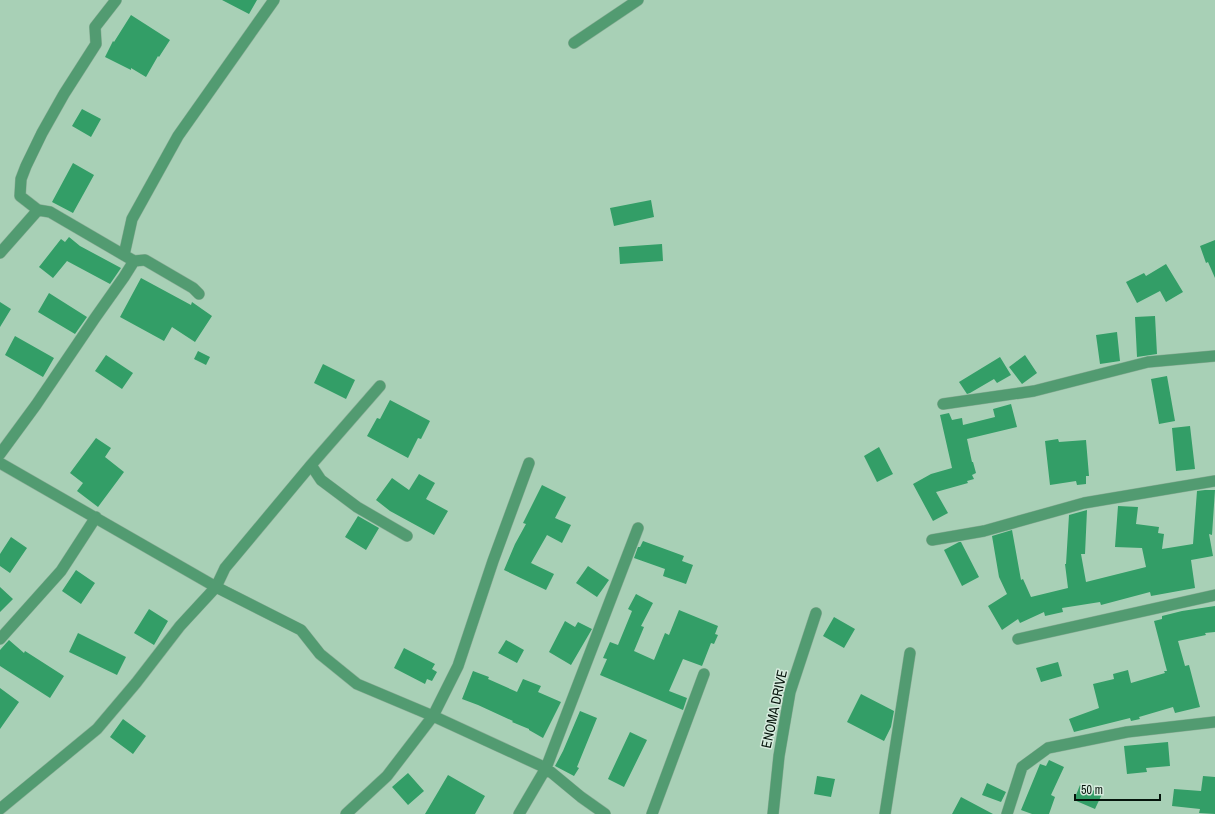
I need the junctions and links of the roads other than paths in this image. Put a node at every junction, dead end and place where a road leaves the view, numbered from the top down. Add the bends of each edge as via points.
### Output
1 (116, 0) edge
2 (274, 0) edge
3 (638, 0) edge
4 (574, 43) dead end
5 (38, 210) junction
6 (0, 253) edge
7 (124, 255) junction
8 (134, 261) junction
9 (199, 294) dead end
10 (1215, 356) edge
11 (380, 386) dead end
12 (943, 404) dead end
13 (0, 454) edge
14 (0, 463) edge
15 (528, 463) dead end
16 (311, 465) junction
17 (1215, 481) edge
18 (96, 517) junction
19 (638, 528) dead end
20 (407, 536) dead end
21 (932, 540) dead end
22 (216, 586) junction
23 (1215, 595) edge
24 (816, 613) dead end
25 (0, 639) edge
26 (1018, 639) dead end
27 (910, 653) dead end
28 (704, 674) dead end
29 (433, 716) junction
30 (1215, 722) edge
31 (546, 768) junction
32 (0, 809) edge
33 (346, 814) edge
34 (519, 814) edge
35 (606, 814) edge
36 (652, 814) edge
37 (773, 814) edge
38 (885, 814) edge
39 (1008, 814) edge

1 - 5 street via 95,27 96,44 42,133 21,179 20,196
2 - 7 street via 178,136 132,219
3 - 4 street
5 - 6 street
5 - 7 street via 50,212
7 - 8 street
8 - 9 street via 145,260
8 - 13 street
10 - 12 street via 1148,362 1034,391
11 - 16 street
14 - 18 street
15 - 29 street via 458,666
16 - 20 street via 321,480 357,507
16 - 22 street via 225,568
17 - 21 street via 1084,503 984,531
18 - 22 street
18 - 25 street via 61,571
19 - 31 street
22 - 29 street via 301,630 320,654 357,684
22 - 32 street via 180,626 97,729
23 - 26 street
24 - 37 street, ENOMA DRIVE via 790,692 779,756
27 - 38 street
28 - 36 street
29 - 31 street
29 - 33 street via 387,776
30 - 39 street via 1127,732 1048,748 1022,767
31 - 34 street
31 - 35 street

